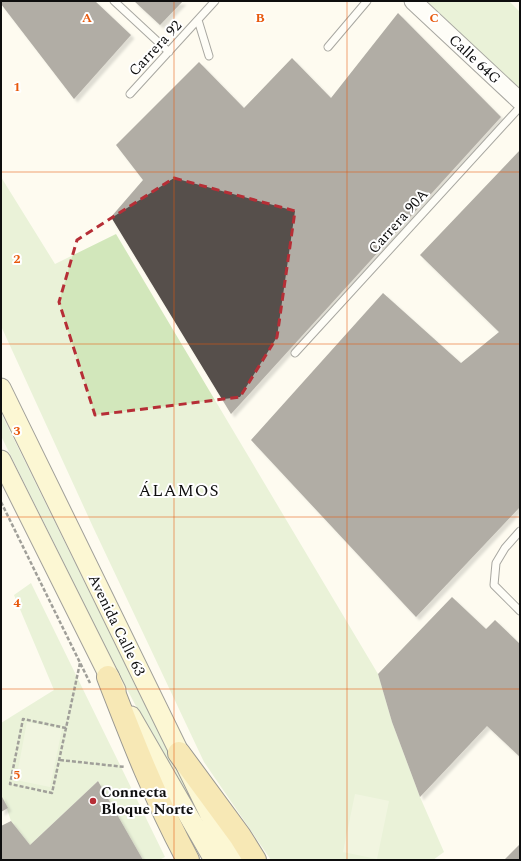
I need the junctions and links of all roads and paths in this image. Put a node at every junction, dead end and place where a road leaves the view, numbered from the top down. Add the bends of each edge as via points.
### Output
1 (114, 1) edge
2 (215, 1) edge
3 (367, 1) edge
4 (413, 1) edge
5 (198, 20) junction
6 (328, 47) dead end
7 (169, 52) junction
8 (209, 56) dead end
9 (130, 94) dead end
10 (520, 101) edge
11 (520, 107) edge
12 (295, 353) dead end
13 (1, 388) edge
14 (1, 460) edge
15 (1, 502) edge
16 (520, 532) edge
17 (520, 611) edge
18 (81, 663) junction
19 (100, 680) junction
20 (66, 728) junction
21 (179, 753) junction
22 (60, 760) junction
23 (132, 768) dead end
24 (188, 860) edge
25 (214, 860) edge
26 (236, 860) edge
27 (255, 860) edge

1 - 7 lane
2 - 5 lane, Carrera 92
3 - 6 lane
4 - 10 street, Calle 64G
5 - 7 lane, Carrera 92
5 - 8 lane
7 - 9 lane, Carrera 92
11 - 12 lane, Carrera 90A
13 - 21 main road, Avenida Calle 63
14 - 19 main road, Avenida Calle 63
15 - 18 path
16 - 17 lane via 505,548 496,563 494,585
18 - 19 path
18 - 20 path
19 - 24 main road
19 - 25 main road, Avenida Calle 63
20 - 22 path
20 - 22 path via 23,719 10,784 52,793
21 - 26 main road, Avenida Calle 63
21 - 27 main road
22 - 23 path

